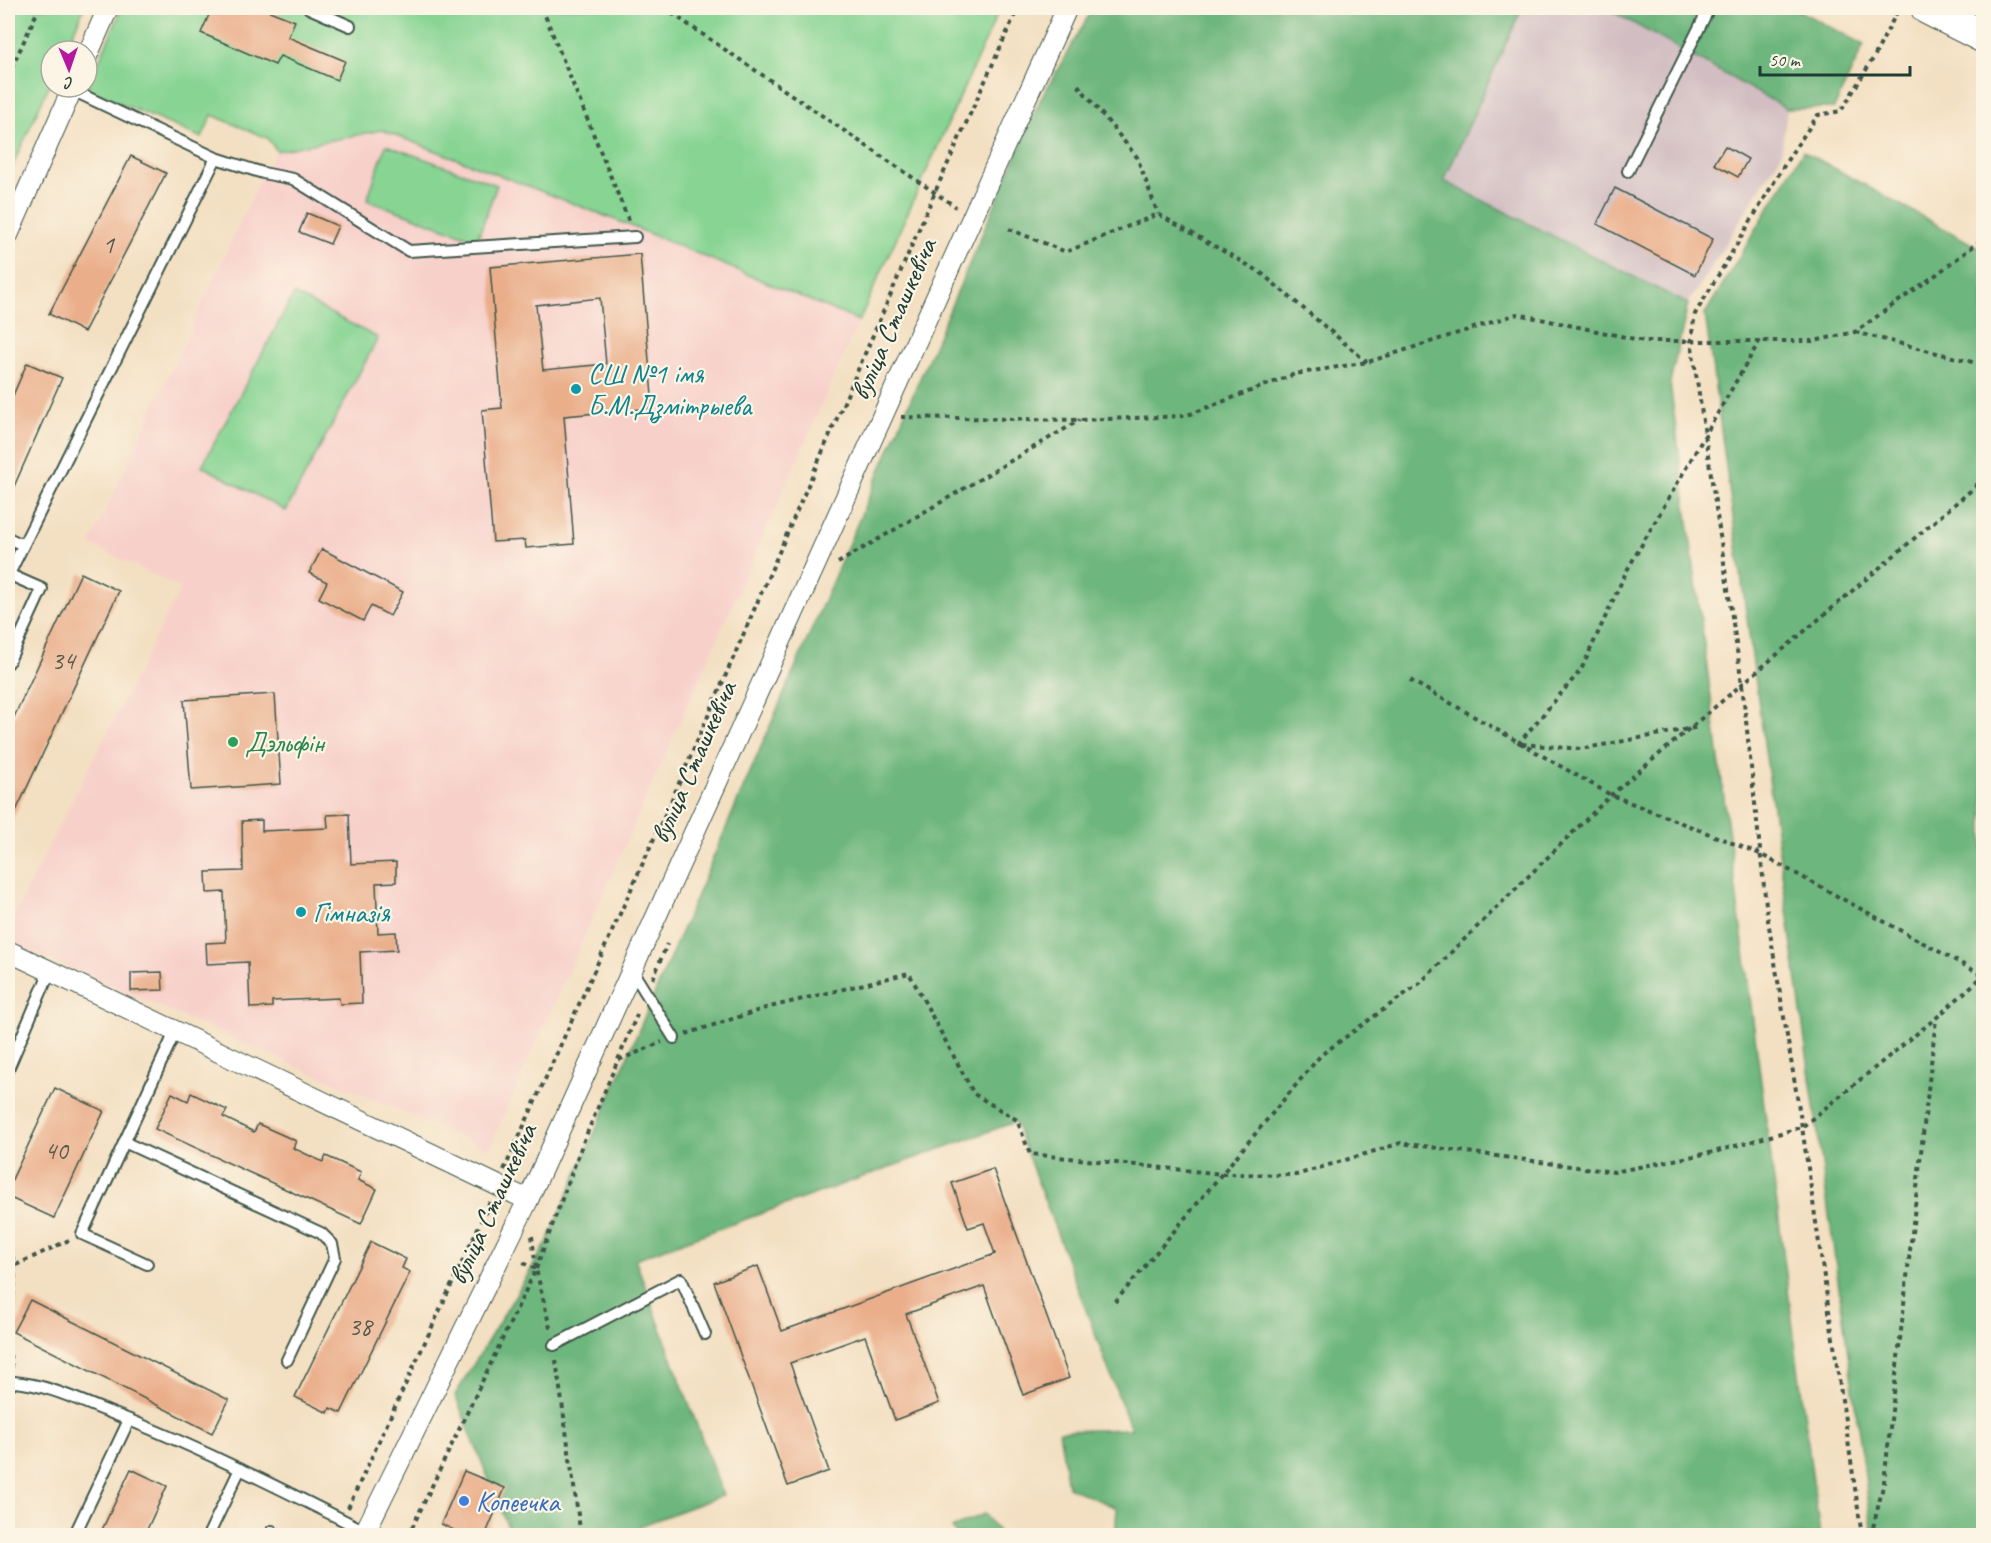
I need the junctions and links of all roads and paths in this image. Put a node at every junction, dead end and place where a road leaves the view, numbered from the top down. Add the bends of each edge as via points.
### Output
1 (39, 8) edge
2 (108, 8) edge
3 (309, 8) edge
4 (542, 8) edge
5 (664, 8) edge
6 (1018, 8) edge
7 (1067, 8) edge
8 (1709, 8) edge
9 (1899, 8) edge
10 (1927, 8) edge
11 (350, 26) dead end
12 (1983, 37) edge
13 (94, 39) edge
14 (8, 76) edge
15 (1078, 85) dead end
16 (68, 99) edge
17 (95, 99) edge
18 (216, 158) junction
19 (1628, 171) dead end
20 (935, 192) junction
21 (1158, 214) junction
22 (971, 216) junction
23 (1009, 229) dead end
24 (8, 235) edge
25 (635, 237) joint
26 (1983, 238) edge
27 (1855, 332) junction
28 (1691, 340) junction
29 (1761, 340) junction
30 (1368, 362) junction
31 (1983, 365) edge
32 (894, 417) dead end
33 (1080, 420) junction
34 (1705, 437) junction
35 (1983, 474) edge
36 (8, 538) edge
37 (23, 545) junction
38 (828, 569) dead end
39 (8, 574) edge
40 (8, 663) edge
41 (1410, 680) dead end
42 (1742, 684) junction
43 (1699, 727) dead end
44 (1692, 729) junction
45 (1518, 744) junction
46 (1611, 795) junction
47 (1760, 854) junction
48 (8, 951) edge
49 (631, 969) junction
50 (50, 971) junction
51 (1983, 976) edge
52 (646, 994) junction
53 (1936, 1018) junction
54 (176, 1030) junction
55 (674, 1038) junction
56 (618, 1060) junction
57 (8, 1069) edge
58 (1802, 1127) junction
59 (124, 1142) junction
60 (1222, 1174) junction
61 (498, 1185) junction
62 (528, 1200) junction
63 (82, 1234) junction
64 (8, 1239) edge
65 (472, 1240) junction
66 (501, 1253) junction
67 (147, 1264) dead end
68 (15, 1265) junction
69 (536, 1269) junction
70 (1115, 1302) dead end
71 (705, 1334) dead end
72 (554, 1345) junction
73 (287, 1359) dead end
74 (11, 1385) edge
75 (129, 1420) junction
76 (240, 1469) junction
77 (343, 1520) junction
78 (364, 1533) edge
79 (74, 1536) edge
80 (207, 1536) edge
81 (408, 1536) edge
82 (581, 1536) edge
83 (1863, 1536) edge
84 (1871, 1536) edge

1 - 14 path
2 - 13 street
3 - 11 lane
4 - 25 path
5 - 20 path
6 - 20 path
7 - 22 street, вуліца Сташкевіча
8 - 19 lane
9 - 28 path via 1841,111 1818,115 1791,154 1695,314
10 - 12 main road
15 - 21 path via 1137,157
16 - 24 street
17 - 18 lane
18 - 25 lane via 293,179 409,251
18 - 37 lane
20 - 22 path
20 - 61 path via 676,790
21 - 23 path via 1066,252
21 - 30 path via 1260,272
22 - 49 street, вуліца Сташкевіча
26 - 27 path
27 - 29 path via 1814,341
27 - 31 path
28 - 29 path
28 - 30 path via 1644,341 1517,314
28 - 34 path
29 - 34 path
30 - 33 path via 1295,375 1185,416
32 - 33 path
33 - 38 path
34 - 42 path
34 - 45 path via 1626,572 1581,670
35 - 42 path via 1975,487
36 - 37 lane
37 - 39 lane
39 - 40 lane via 42,589
41 - 45 path
42 - 44 path
42 - 47 path
43 - 44 path
44 - 45 path via 1581,748
44 - 46 path
45 - 46 path
46 - 47 path
46 - 60 path via 1420,983 1321,1055
47 - 51 path
47 - 58 path
48 - 50 street
49 - 52 lane
49 - 62 street, вуліца Сташкевіча
50 - 54 street
50 - 57 lane
51 - 53 path
52 - 55 lane
52 - 56 path
53 - 58 path
53 - 84 path via 1884,1482
54 - 59 lane
54 - 61 street
55 - 56 path
55 - 60 path via 766,1008 909,973 974,1094 1017,1120 1030,1154
56 - 69 path
58 - 60 path via 1714,1152 1614,1172 1401,1143 1296,1175
58 - 83 path
59 - 63 lane
59 - 73 lane via 321,1233 332,1244 334,1258
60 - 70 path
61 - 62 street
61 - 65 path
62 - 66 street, вуліца Сташкевіча
63 - 67 lane
63 - 68 path
64 - 68 path
65 - 66 path
65 - 77 path
66 - 69 path
66 - 78 street, вуліца Сташкевіча
68 - 74 path via 15,1296 8,1334
69 - 72 path
69 - 81 path
71 - 72 lane via 681,1280
72 - 82 path
74 - 75 lane via 37,1384
75 - 76 lane
75 - 79 lane
76 - 77 lane
76 - 80 lane
77 - 78 lane

